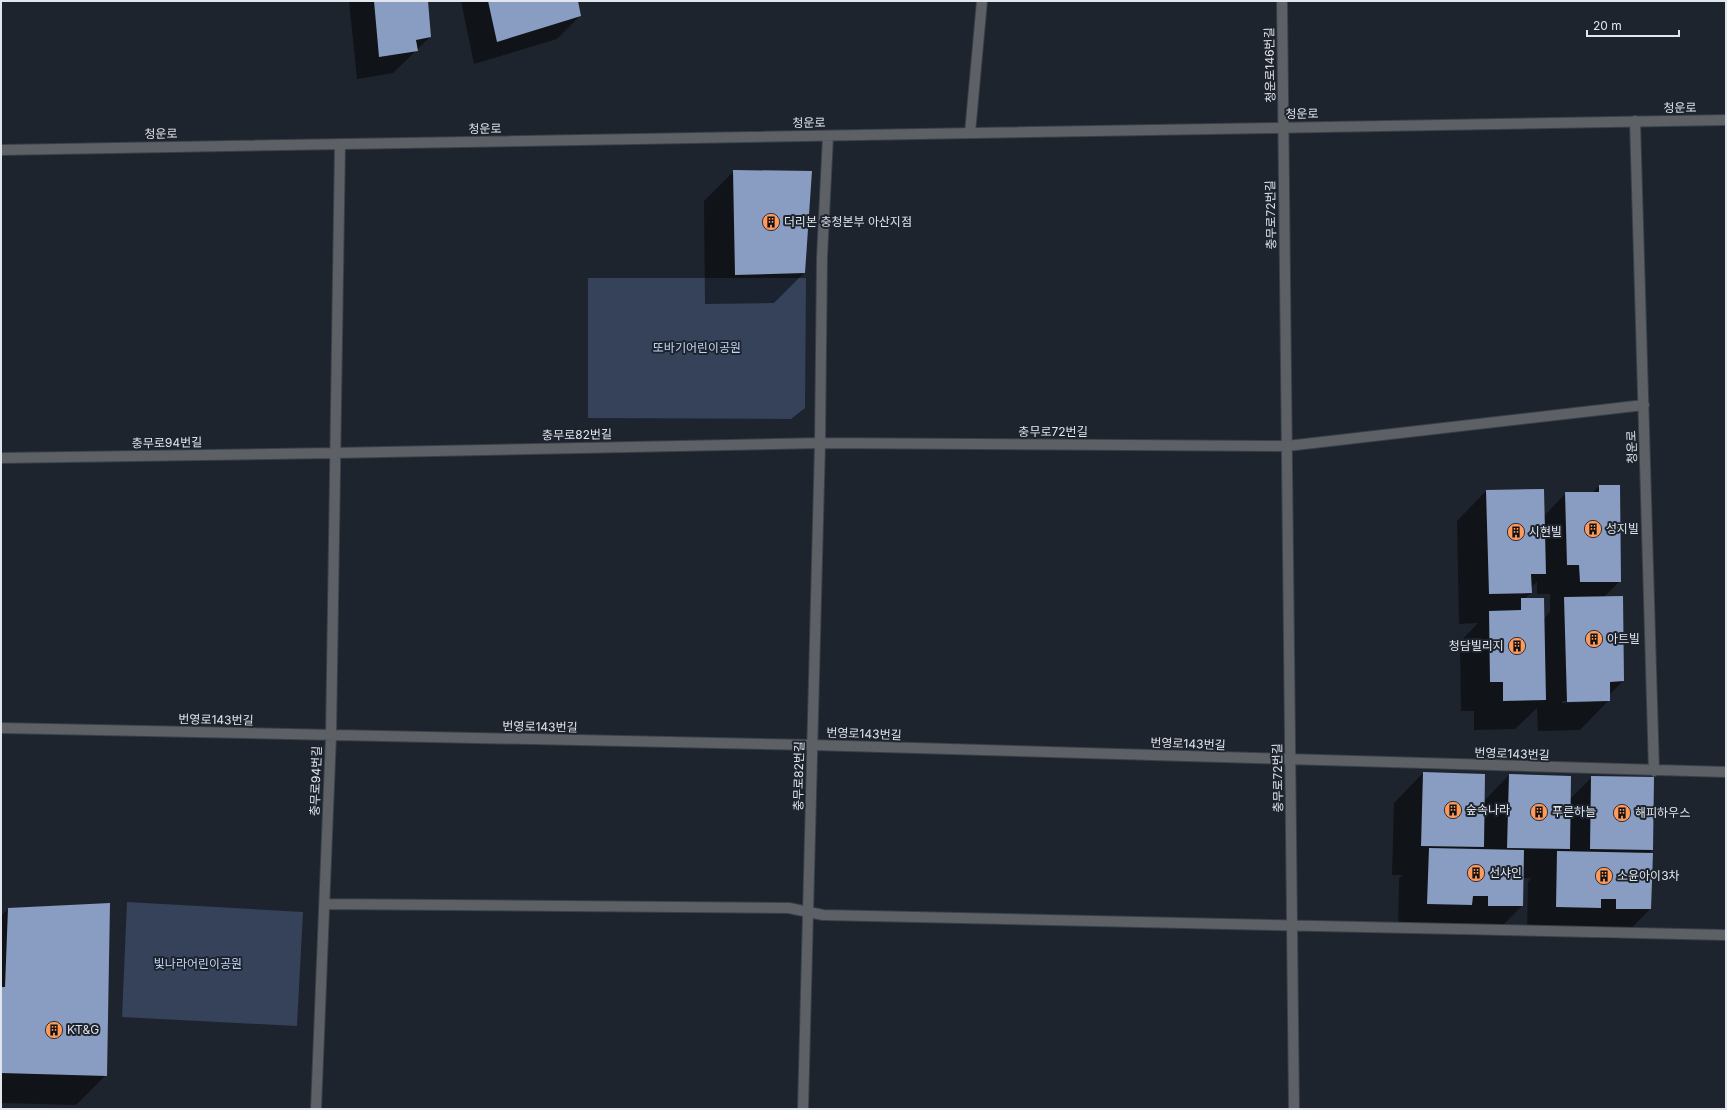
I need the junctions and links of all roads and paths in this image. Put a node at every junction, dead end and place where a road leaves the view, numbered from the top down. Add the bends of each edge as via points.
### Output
1 (982, 1) edge
2 (1282, 1) edge
3 (1726, 120) edge
4 (1635, 121) junction
5 (1283, 128) junction
6 (970, 133) junction
7 (828, 136) junction
8 (340, 144) junction
9 (1, 150) edge
10 (1644, 405) junction
11 (820, 443) junction
12 (1287, 446) junction
13 (334, 453) junction
14 (1, 458) edge
15 (1, 728) edge
16 (331, 736) junction
17 (813, 746) junction
18 (1290, 760) junction
19 (1654, 771) junction
20 (1726, 772) edge
21 (324, 904) junction
22 (808, 912) junction
23 (1292, 925) junction
24 (1726, 935) edge
25 (316, 1109) edge
26 (803, 1109) edge
27 (1294, 1109) edge

1 - 6 street
2 - 5 street, 청운로146번길
3 - 4 street, 청운로
4 - 5 street, 청운로
4 - 10 street, 청운로
5 - 6 street, 청운로
5 - 12 street, 충무로72번길
6 - 7 street, 청운로
7 - 8 street, 청운로
7 - 11 street, 충무로82번길 via 822,257
8 - 9 street, 청운로
8 - 13 street, 충무로94번길
10 - 12 street
10 - 19 street, 청운로
11 - 12 street, 충무로72번길
11 - 13 street, 충무로82번길
11 - 17 street, 충무로82번길
12 - 18 street, 충무로72번길
13 - 14 street, 충무로94번길
13 - 16 street, 충무로94번길
15 - 16 street, 번영로143번길
16 - 17 street, 번영로143번길
16 - 21 street, 충무로94번길
17 - 18 street, 번영로143번길
17 - 22 street, 충무로82번길
18 - 19 street, 번영로143번길
18 - 23 street, 충무로72번길
19 - 20 street, 번영로143번길
21 - 22 street via 789,908
21 - 25 street, 충무로94번길
22 - 23 street
22 - 26 street, 충무로82번길
23 - 24 street
23 - 27 street, 충무로72번길

